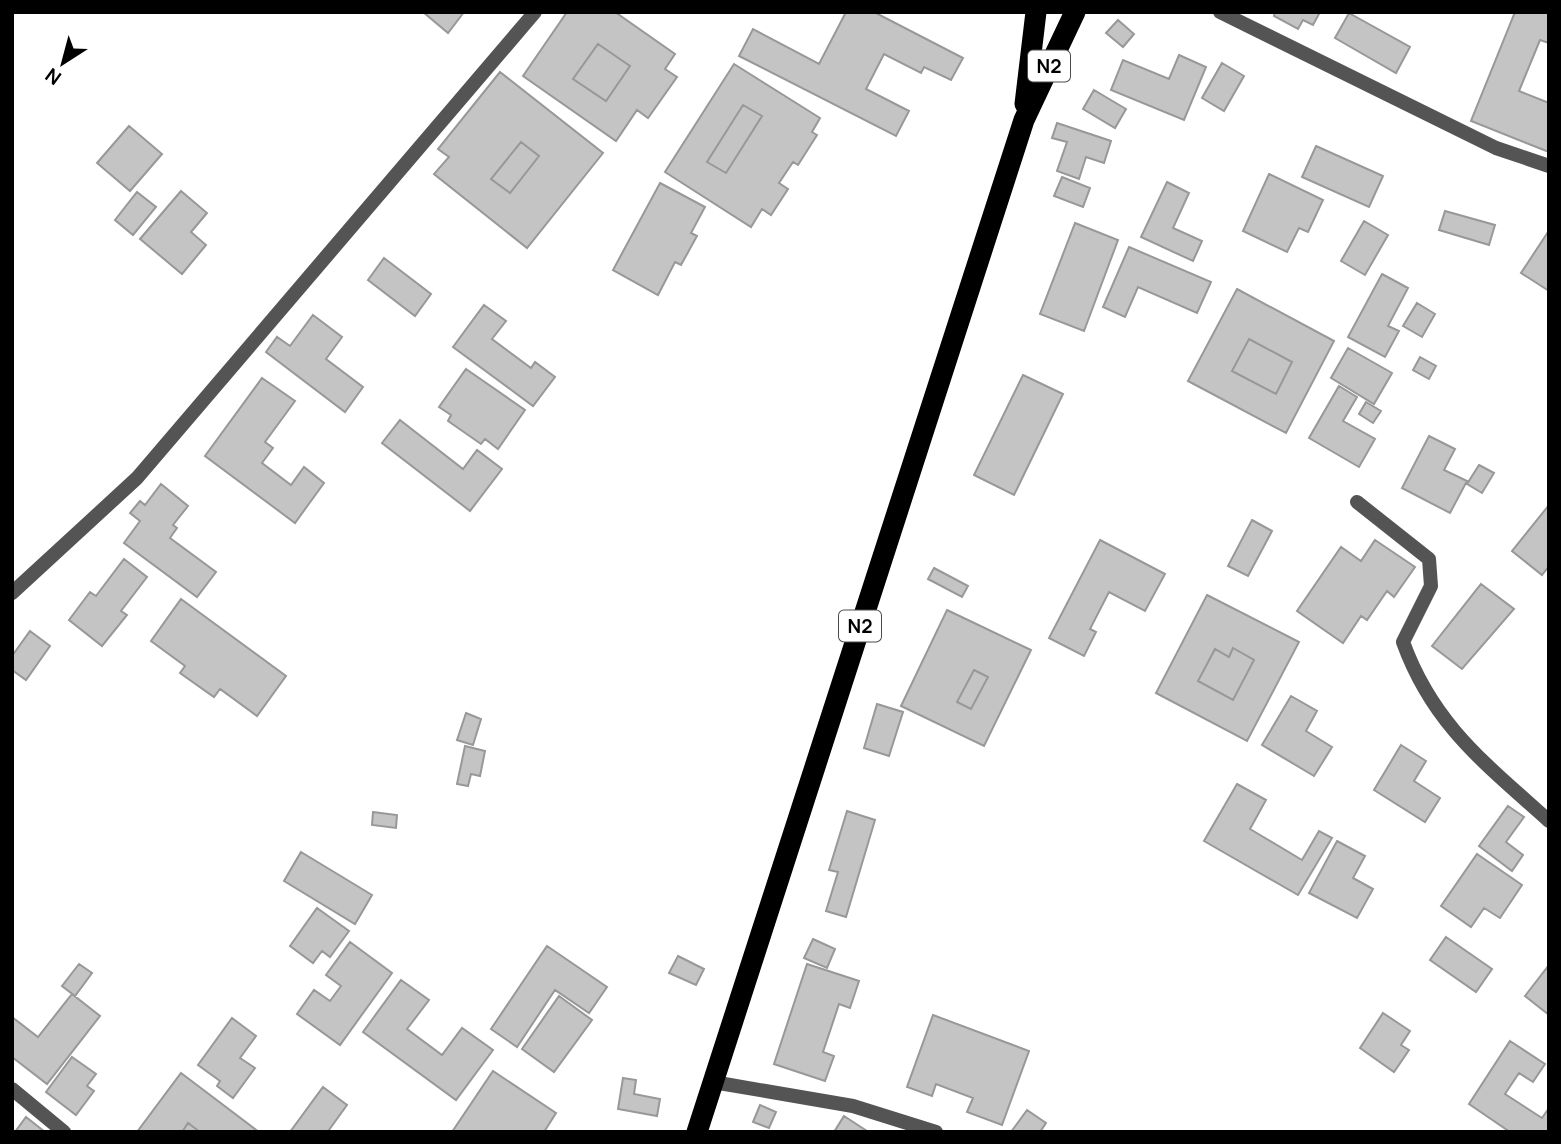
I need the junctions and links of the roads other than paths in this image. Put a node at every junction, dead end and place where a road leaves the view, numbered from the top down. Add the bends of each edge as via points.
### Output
1 (535, 12) edge
2 (1036, 12) edge
3 (1075, 12) edge
4 (1220, 12) edge
5 (1024, 120) junction
6 (1549, 166) edge
7 (1357, 502) dead end
8 (12, 593) edge
9 (1549, 821) edge
10 (713, 1082) junction
11 (12, 1088) edge
12 (64, 1132) edge
13 (697, 1132) edge
14 (936, 1132) edge

1 - 8 street via 137,478
2 - 5 highway, N2
3 - 5 highway, N2
4 - 6 street via 1496,148
5 - 10 highway, N2
7 - 9 street via 1429,559 1430,586 1403,642 1415,675 1453,733
10 - 13 highway, N2
10 - 14 street via 853,1106
11 - 12 street

